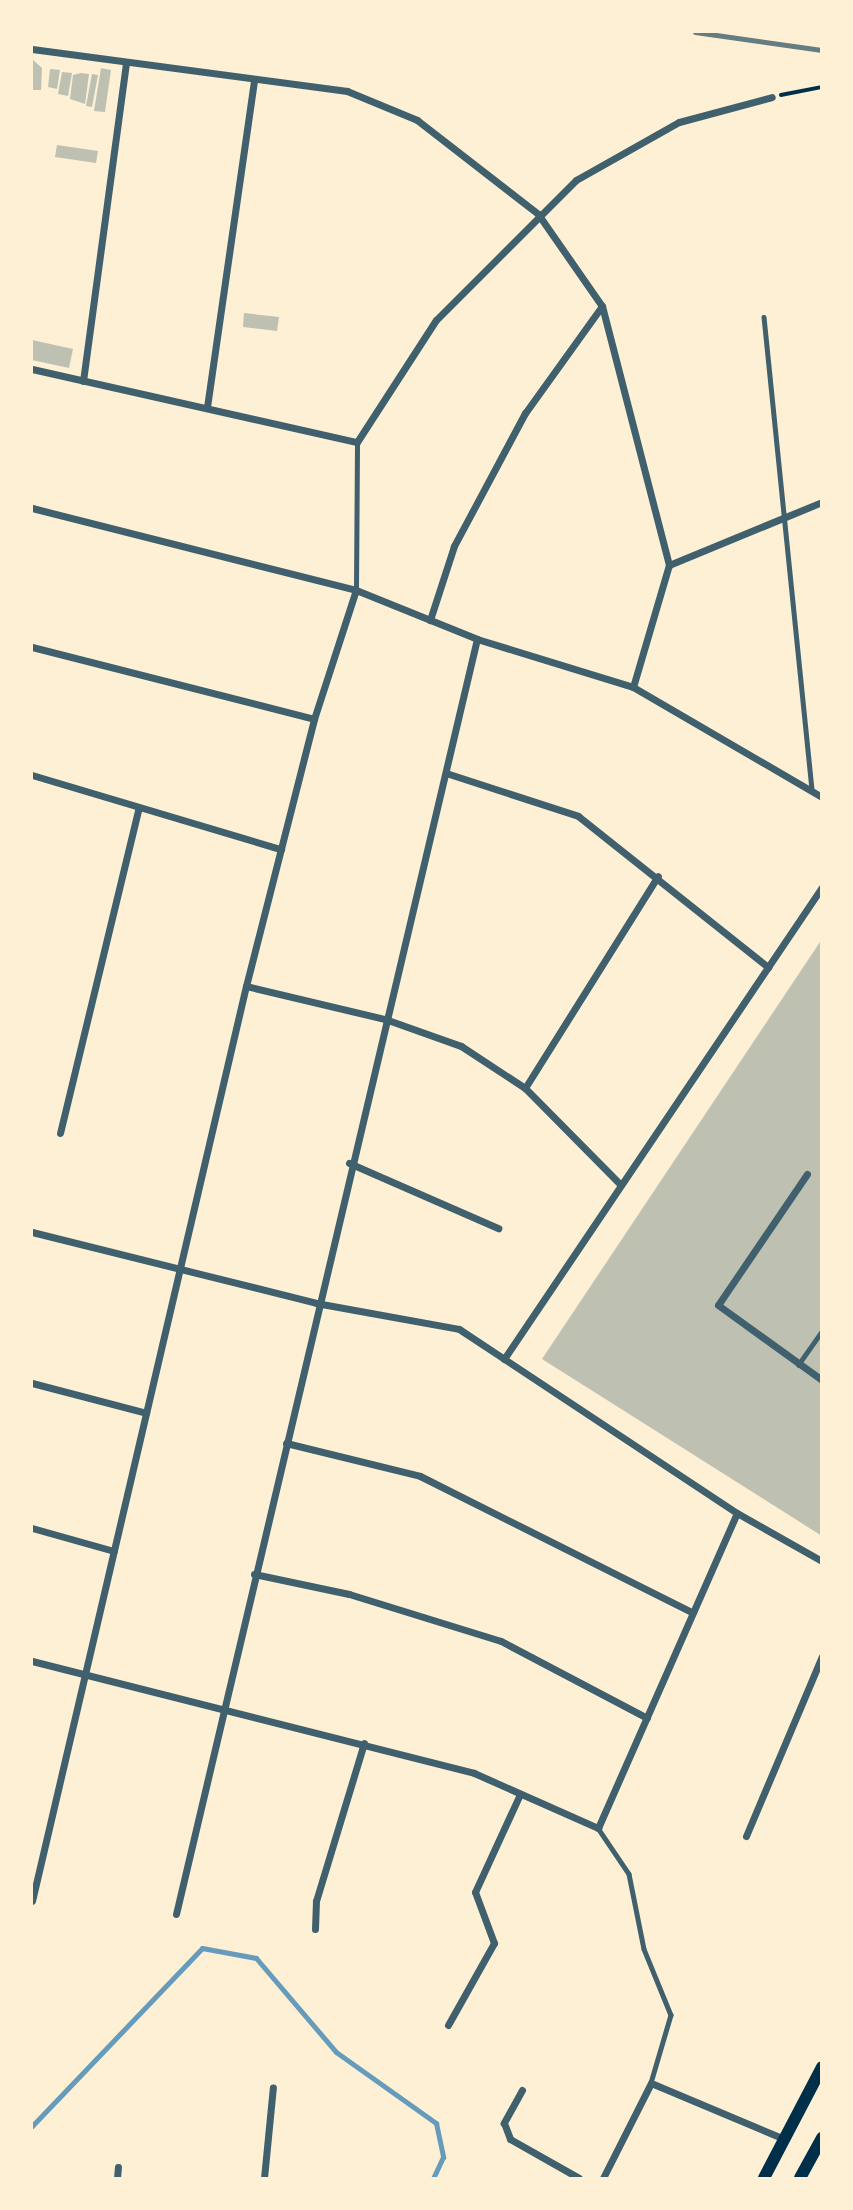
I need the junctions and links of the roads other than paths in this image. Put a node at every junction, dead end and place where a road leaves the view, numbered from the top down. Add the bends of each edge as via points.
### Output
1 (32, 49) edge
2 (126, 64) junction
3 (254, 82) junction
4 (772, 97) road end
5 (538, 214) junction
6 (602, 306) junction
7 (764, 317) dead end
8 (32, 369) edge
9 (83, 381) junction
10 (207, 407) junction
11 (356, 442) junction
12 (821, 502) edge
13 (32, 508) edge
14 (786, 517) junction
15 (669, 565) junction
16 (356, 590) junction
17 (430, 620) junction
18 (477, 639) junction
19 (32, 647) edge
20 (633, 687) junction
21 (314, 719) junction
22 (446, 774) junction
23 (32, 775) edge
24 (812, 792) junction
25 (821, 797) edge
26 (139, 807) junction
27 (281, 849) junction
28 (658, 876) junction
29 (821, 887) edge
30 (768, 967) junction
31 (246, 986) junction
32 (384, 1020) junction
33 (525, 1088) junction
34 (60, 1133) dead end
35 (349, 1163) junction
36 (807, 1174) dead end
37 (621, 1185) junction
38 (498, 1228) dead end
39 (32, 1232) edge
40 (177, 1269) junction
41 (316, 1303) junction
42 (821, 1331) edge
43 (504, 1359) junction
44 (798, 1365) junction
45 (821, 1380) edge
46 (32, 1383) edge
47 (146, 1413) junction
48 (286, 1443) junction
49 (737, 1513) junction
50 (32, 1528) edge
51 (114, 1552) junction
52 (821, 1561) edge
53 (254, 1574) junction
54 (693, 1613) junction
55 (821, 1656) edge
56 (32, 1661) edge
57 (84, 1675) junction
58 (224, 1708) junction
59 (647, 1718) junction
60 (364, 1743) junction
61 (520, 1794) junction
62 (598, 1828) junction
63 (746, 1836) dead end
64 (32, 1901) edge
65 (176, 1914) dead end
66 (314, 1929) dead end
67 (448, 2025) dead end
68 (821, 2067) edge
69 (651, 2083) junction
70 (272, 2088) dead end
71 (522, 2090) dead end
72 (821, 2138) edge
73 (784, 2139) junction
74 (118, 2167) dead end
75 (117, 2179) edge
76 (264, 2179) edge
77 (579, 2179) edge
78 (603, 2179) edge
79 (764, 2179) edge
80 (800, 2179) edge

1 - 2 street
2 - 3 street
2 - 9 street
3 - 5 street via 347,91 417,120
3 - 10 street
4 - 5 street via 679,122 576,180
5 - 6 street
5 - 11 street via 436,320
6 - 15 street
6 - 17 street via 525,413 469,514 445,565
7 - 14 lane
8 - 9 street
9 - 10 street
10 - 11 street
11 - 16 lane
12 - 14 street
13 - 16 street
14 - 15 street
14 - 24 lane
15 - 20 street
16 - 17 street
16 - 21 street
17 - 18 street
18 - 20 street
18 - 22 street
19 - 21 street
20 - 24 street
21 - 27 street
22 - 28 street via 578,816
22 - 32 street
23 - 26 street
24 - 25 street
26 - 27 street
26 - 34 street
27 - 31 street
28 - 30 street
28 - 33 street
29 - 30 street
30 - 37 street
31 - 32 street
31 - 40 street
32 - 33 street via 461,1046
32 - 35 street
33 - 37 street
35 - 38 street
35 - 41 street
36 - 44 street via 718,1305
37 - 43 street
39 - 40 street
40 - 41 street
40 - 47 street
41 - 43 street via 459,1329
41 - 48 street
42 - 44 lane
43 - 49 street
44 - 45 street
46 - 47 street
47 - 51 street
48 - 53 street
48 - 54 street via 420,1476
49 - 52 street
49 - 54 street
50 - 51 street
51 - 57 street
53 - 58 street
53 - 59 street via 349,1594 501,1641
54 - 59 street
55 - 63 street
56 - 57 street
57 - 58 street
57 - 64 street
58 - 60 street
58 - 65 street
59 - 62 street
60 - 61 street via 474,1773
60 - 66 street via 316,1901
61 - 62 street
61 - 67 street via 475,1892 494,1943
62 - 69 lane via 629,1874 644,1949 671,2015
68 - 73 main road
69 - 73 street
69 - 78 street
70 - 76 street
71 - 77 street via 504,2123 510,2139
72 - 80 main road
73 - 79 main road
74 - 75 street

